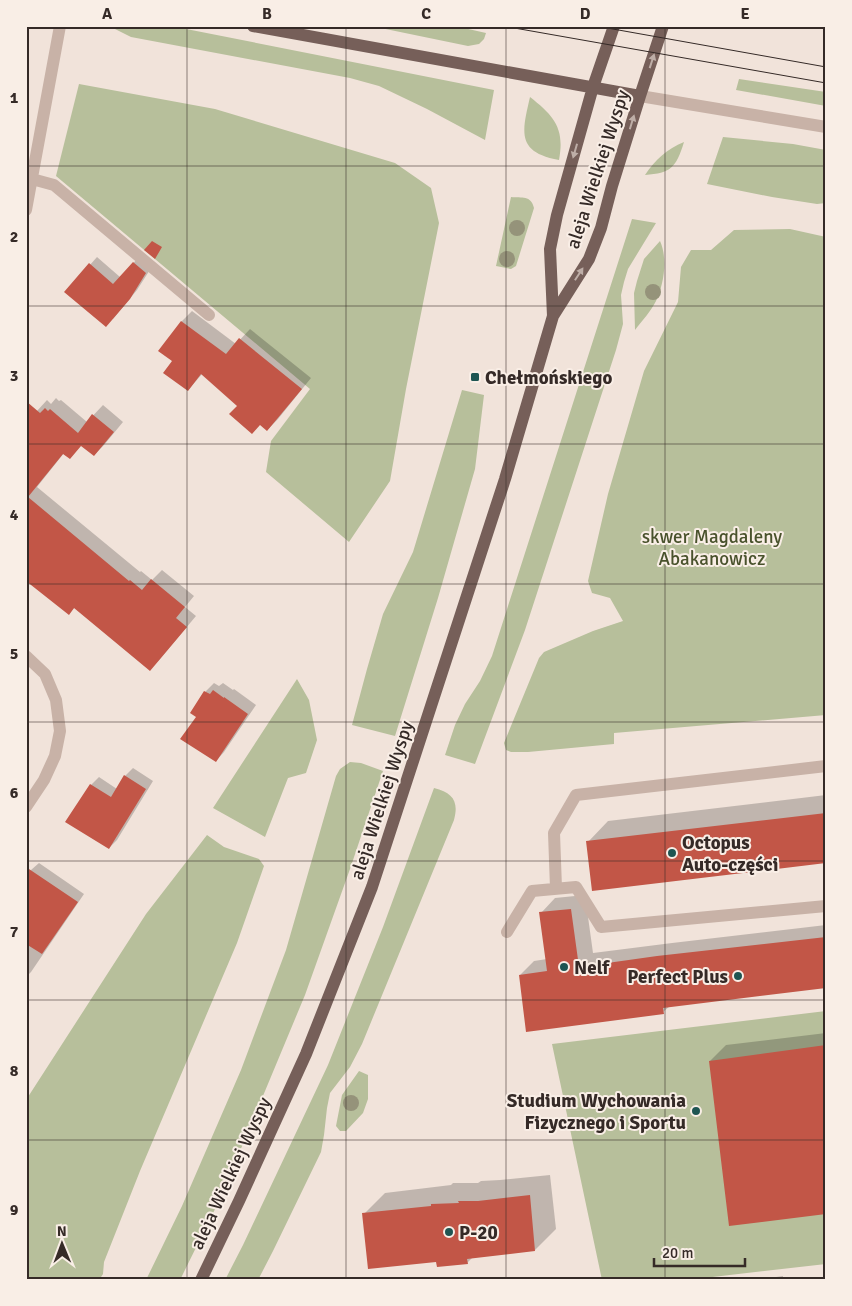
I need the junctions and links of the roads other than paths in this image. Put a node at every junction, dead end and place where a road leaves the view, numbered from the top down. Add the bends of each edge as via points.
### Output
1 (60, 26) edge
2 (254, 26) edge
3 (614, 26) edge
4 (663, 26) edge
5 (593, 87) junction
6 (640, 96) junction
7 (826, 127) edge
8 (32, 179) junction
9 (26, 210) edge
10 (209, 316) dead end
11 (553, 316) junction
12 (26, 656) edge
13 (826, 766) edge
14 (26, 807) edge
15 (556, 888) junction
16 (826, 906) edge
17 (506, 932) dead end
18 (201, 1280) edge

1 - 8 street
2 - 5 main road
3 - 5 main road, aleja Wielkiej Wyspy
6 -> 4 main road, aleja Wielkiej Wyspy
5 - 6 main road
5 -> 11 main road, aleja Wielkiej Wyspy via 550,249
6 - 7 street
11 -> 6 main road, aleja Wielkiej Wyspy via 588,259 598,236
8 - 9 street
8 - 10 street via 54,185
11 - 18 main road, aleja Wielkiej Wyspy via 505,479 372,887 306,1054
12 - 14 street via 45,674 56,700 60,731 55,756
13 - 15 street via 576,795 554,833
15 - 16 street via 576,886 601,927
15 - 17 street via 532,891

